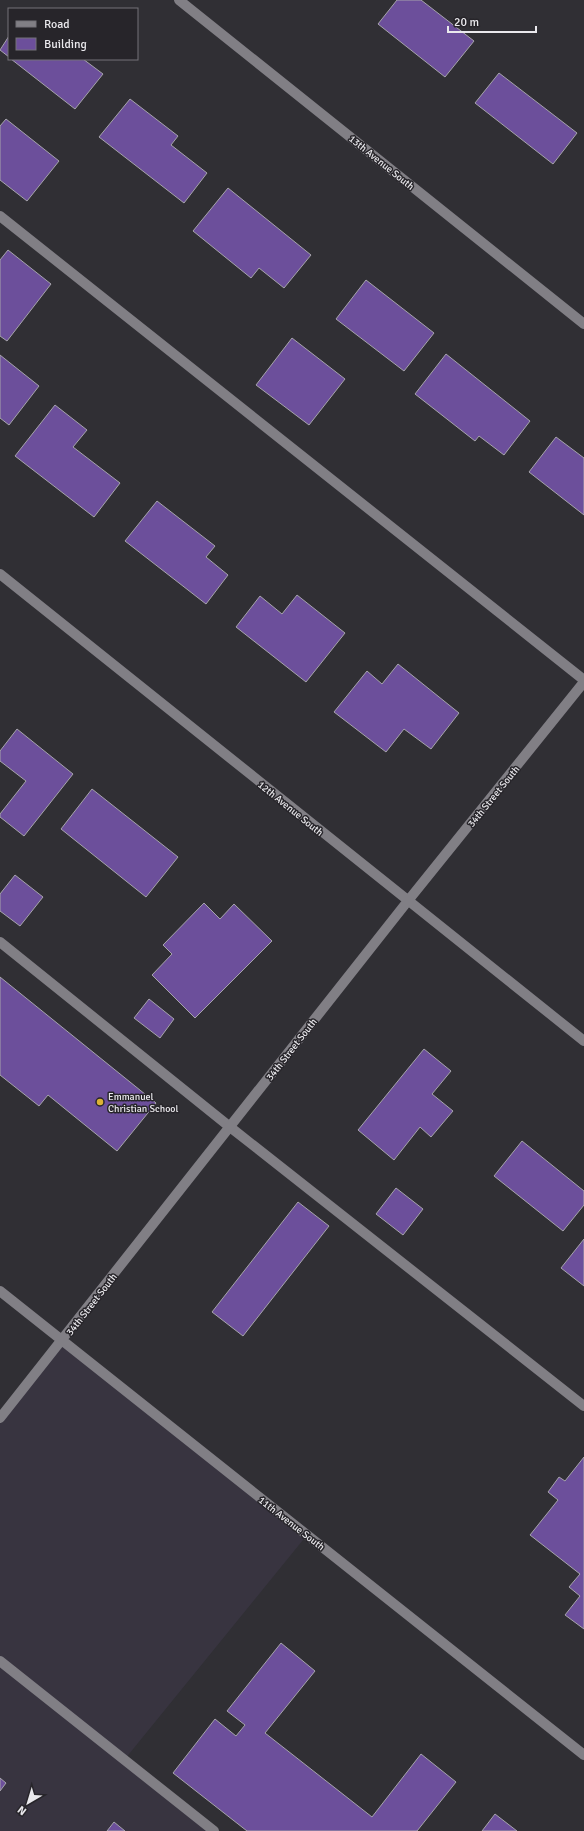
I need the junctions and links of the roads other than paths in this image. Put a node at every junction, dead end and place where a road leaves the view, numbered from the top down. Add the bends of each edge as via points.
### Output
1 (179, 0) edge
2 (0, 216) edge
3 (584, 324) edge
4 (0, 574) edge
5 (584, 681) edge
6 (407, 902) junction
7 (0, 942) edge
8 (584, 1041) edge
9 (230, 1127) junction
10 (0, 1291) edge
11 (62, 1340) junction
12 (584, 1406) edge
13 (0, 1418) edge
14 (0, 1661) edge
15 (584, 1755) edge
16 (214, 1831) edge

1 - 3 street, 13th Avenue South
2 - 5 street
4 - 6 street, 12th Avenue South
5 - 6 street, 34th Street South
6 - 8 street, 12th Avenue South
6 - 9 street, 34th Street South
7 - 9 street
9 - 11 street, 34th Street South
9 - 12 street
10 - 11 street, 11th Avenue South
11 - 13 street, 34th Street South
11 - 15 street, 11th Avenue South
14 - 16 street

